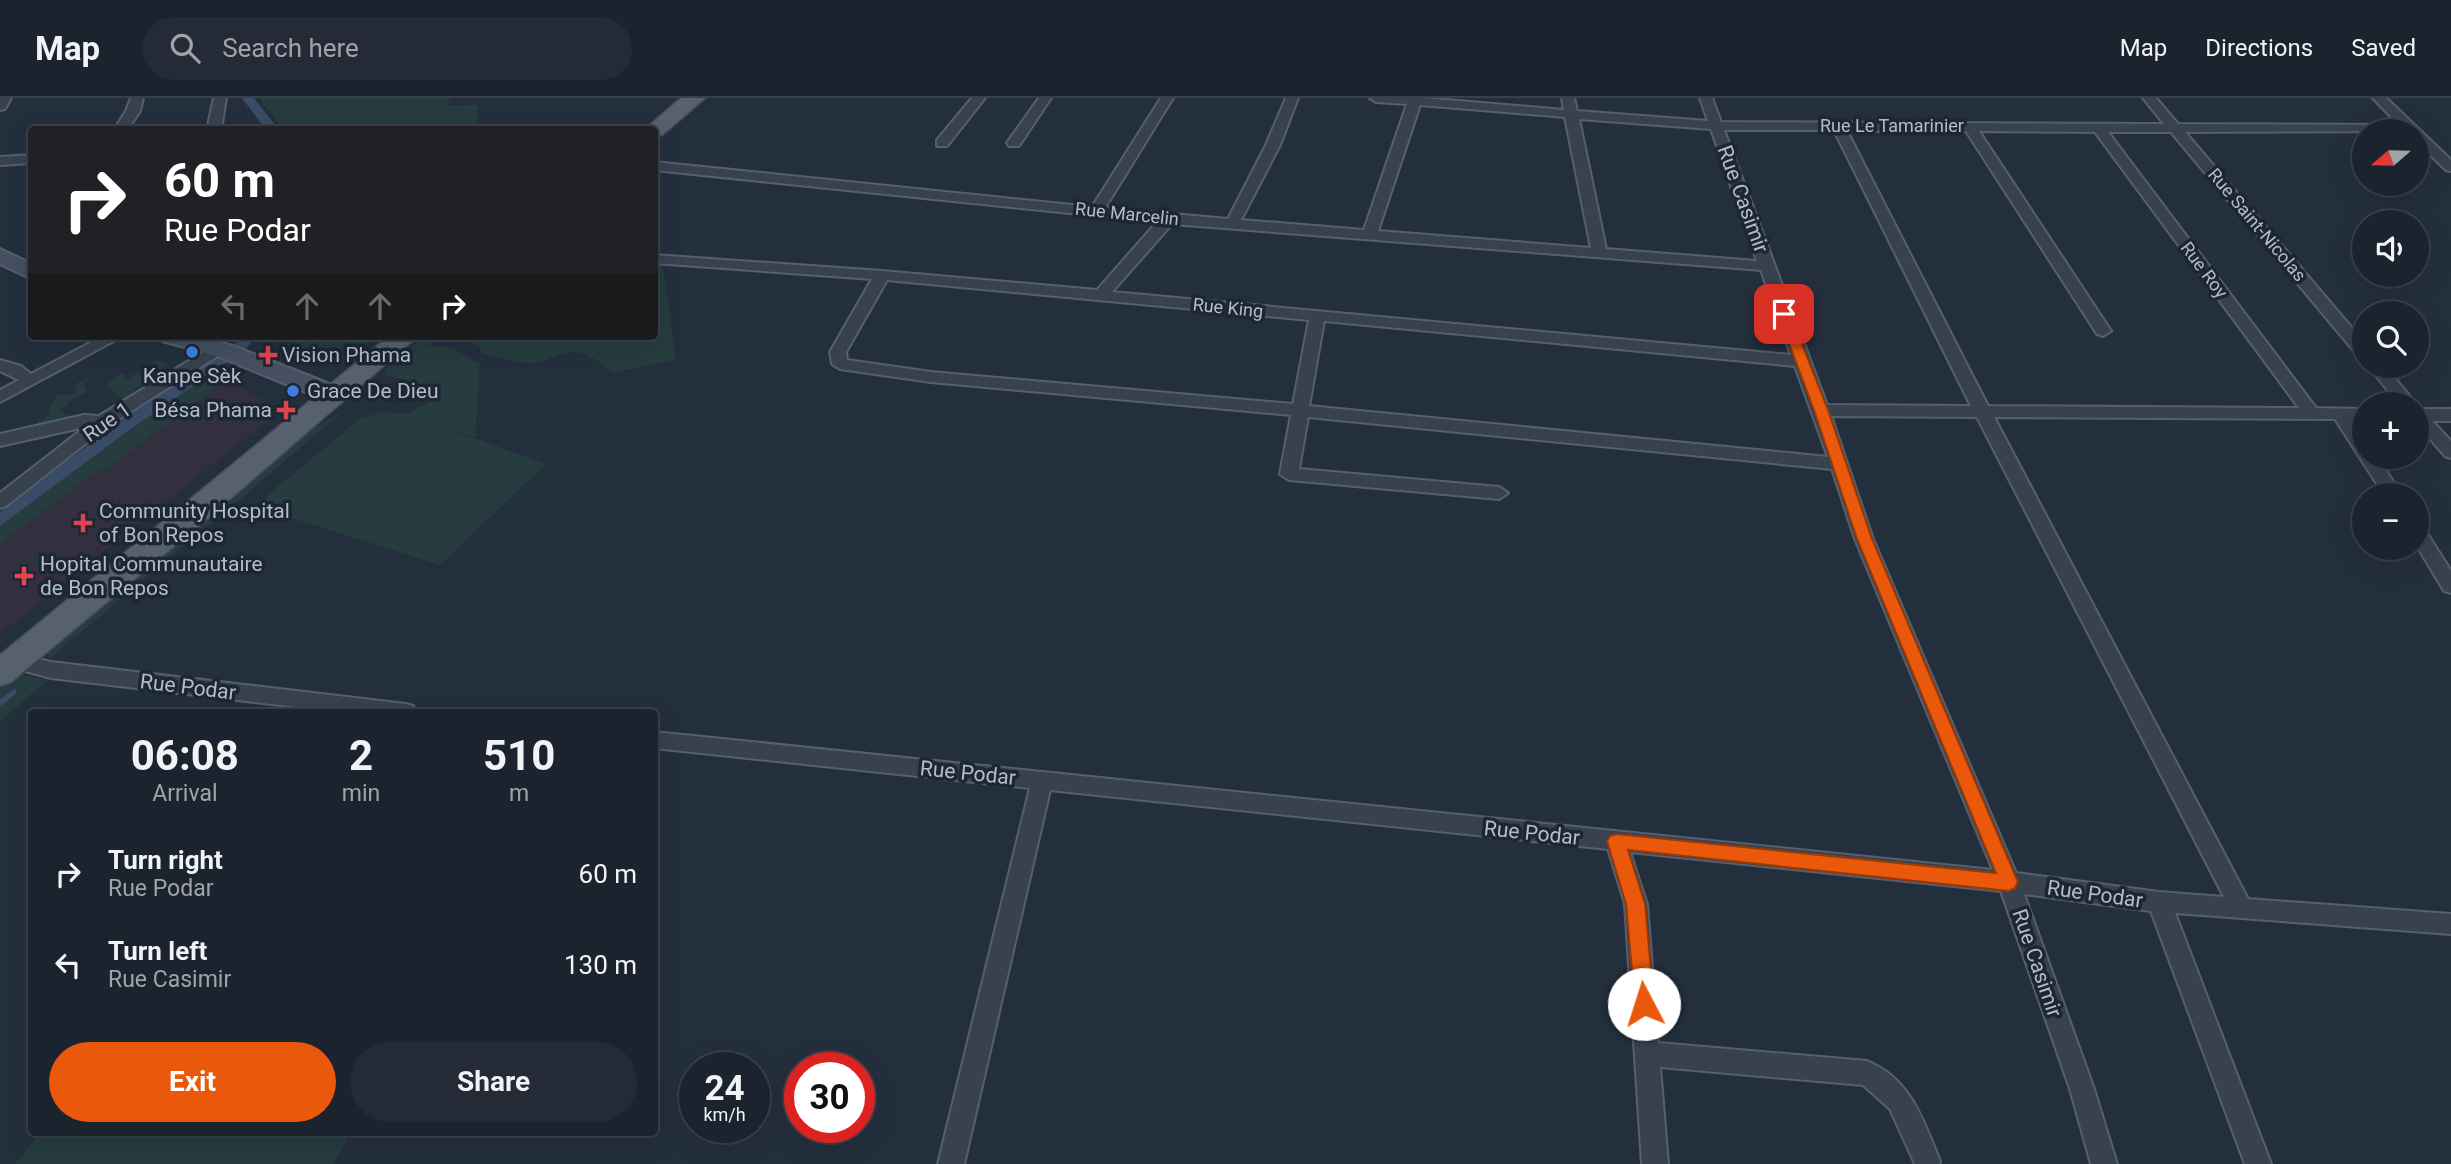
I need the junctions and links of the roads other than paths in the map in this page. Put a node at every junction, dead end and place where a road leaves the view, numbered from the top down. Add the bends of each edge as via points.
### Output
1 (5, 98) edge
2 (136, 98) edge
3 (220, 98) edge
4 (694, 98) edge
5 (979, 98) edge
6 (1045, 98) edge
7 (1167, 98) edge
8 (1292, 98) edge
9 (1376, 98) edge
10 (1568, 98) edge
11 (1706, 98) edge
12 (2149, 98) edge
13 (2379, 98) edge
14 (1416, 99) edge
15 (0, 106) edge
16 (1572, 114) junction
17 (2400, 119) edge
18 (123, 126) edge
19 (215, 126) edge
20 (1717, 126) junction
21 (1838, 126) junction
22 (658, 127) edge
23 (1969, 127) junction
24 (2098, 127) junction
25 (2175, 128) junction
26 (2352, 131) edge
27 (1014, 142) dead end
28 (942, 143) dead end
29 (2429, 147) edge
30 (28, 159) edge
31 (0, 161) edge
32 (658, 166) edge
33 (2451, 167) edge
34 (1097, 211) junction
35 (1168, 219) junction
36 (1233, 223) junction
37 (1369, 236) junction
38 (1600, 254) junction
39 (0, 255) edge
40 (658, 259) edge
41 (1767, 266) junction
42 (28, 271) edge
43 (882, 275) junction
44 (1101, 295) junction
45 (1317, 317) junction
46 (2103, 331) dead end
47 (2352, 338) edge
48 (107, 340) edge
49 (184, 340) edge
50 (400, 340) edge
51 (229, 353) junction
52 (1801, 361) junction
53 (0, 365) edge
54 (2386, 378) edge
55 (29, 380) junction
56 (2398, 392) edge
57 (335, 395) junction
58 (0, 397) edge
59 (1821, 410) junction
60 (1983, 412) junction
61 (1300, 413) junction
62 (2311, 413) junction
63 (2340, 414) junction
64 (2352, 414) edge
65 (2429, 415) edge
66 (2451, 415) edge
67 (102, 422) junction
68 (2429, 428) edge
69 (2352, 432) edge
70 (0, 440) edge
71 (2451, 452) edge
72 (1838, 464) junction
73 (1499, 493) dead end
74 (0, 502) edge
75 (2429, 551) edge
76 (2451, 586) edge
77 (7, 667) edge
78 (381, 709) edge
79 (658, 740) edge
80 (1042, 781) junction
81 (1616, 841) junction
82 (2009, 882) junction
83 (2159, 902) junction
84 (2241, 908) junction
85 (2451, 924) edge
86 (1649, 1054) junction
87 (1927, 1161) dead end
88 (951, 1164) edge
89 (1655, 1164) edge
90 (2104, 1164) edge
91 (2258, 1164) edge

1 - 15 street
2 - 18 street
3 - 19 street
4 - 22 main road
5 - 28 street
6 - 27 street
7 - 34 street
8 - 36 street
9 - 14 street, Rue Le Tamarinier
10 - 16 street
11 - 20 street, Rue Casimir
12 - 25 street, Rue Saint-Nicolas
13 - 17 street
14 - 16 street, Rue Le Tamarinier
14 - 37 street
16 - 20 street, Rue Le Tamarinier
16 - 38 street
20 - 21 street, Rue Le Tamarinier
20 - 41 street, Rue Casimir
21 - 23 street, Rue Le Tamarinier
21 - 60 street
23 - 24 street, Rue Le Tamarinier
23 - 46 street
24 - 25 street, Rue Le Tamarinier
24 - 62 street, Rue Roy
25 - 26 street, Rue Le Tamarinier
25 - 47 street, Rue Saint-Nicolas
29 - 33 street
30 - 31 street
32 - 34 street, Rue Marcelin
34 - 35 street, Rue Marcelin
35 - 36 street, Rue Marcelin
35 - 44 street
36 - 37 street, Rue Marcelin
37 - 38 street, Rue Marcelin
38 - 41 street, Rue Marcelin
39 - 42 street
40 - 43 street, Rue King
41 - 52 street, Rue Casimir
43 - 44 street, Rue King
43 - 61 street via 838,352 840,364
44 - 45 street, Rue King
45 - 52 street, Rue King
45 - 61 street
48 - 55 street
49 - 51 street
50 - 57 main road
51 - 57 street
51 - 67 street, Rue 1
52 - 59 street, Rue Casimir
53 - 55 street
54 - 56 street
55 - 58 street
57 - 77 main road
59 - 60 street
59 - 72 street, Rue Casimir
60 - 62 street
60 - 84 street
61 - 72 street
61 - 73 street via 1289,474
62 - 63 street
63 - 64 street
63 - 69 street
65 - 66 street
67 - 70 street via 63,425
67 - 74 street, Rue 1
68 - 71 street
72 - 82 street, Rue Casimir via 1864,539
75 - 76 street
77 - 78 street, Rue Podar
79 - 80 street, Rue Podar
80 - 81 street, Rue Podar
80 - 88 street
81 - 82 street, Rue Podar
81 - 86 street via 1636,904
82 - 83 street, Rue Podar
82 - 90 street, Rue Casimir
83 - 84 street, Rue Podar
83 - 91 street
84 - 85 street, Rue Podar
86 - 87 street via 1867,1073 1889,1085 1903,1103
86 - 89 street

